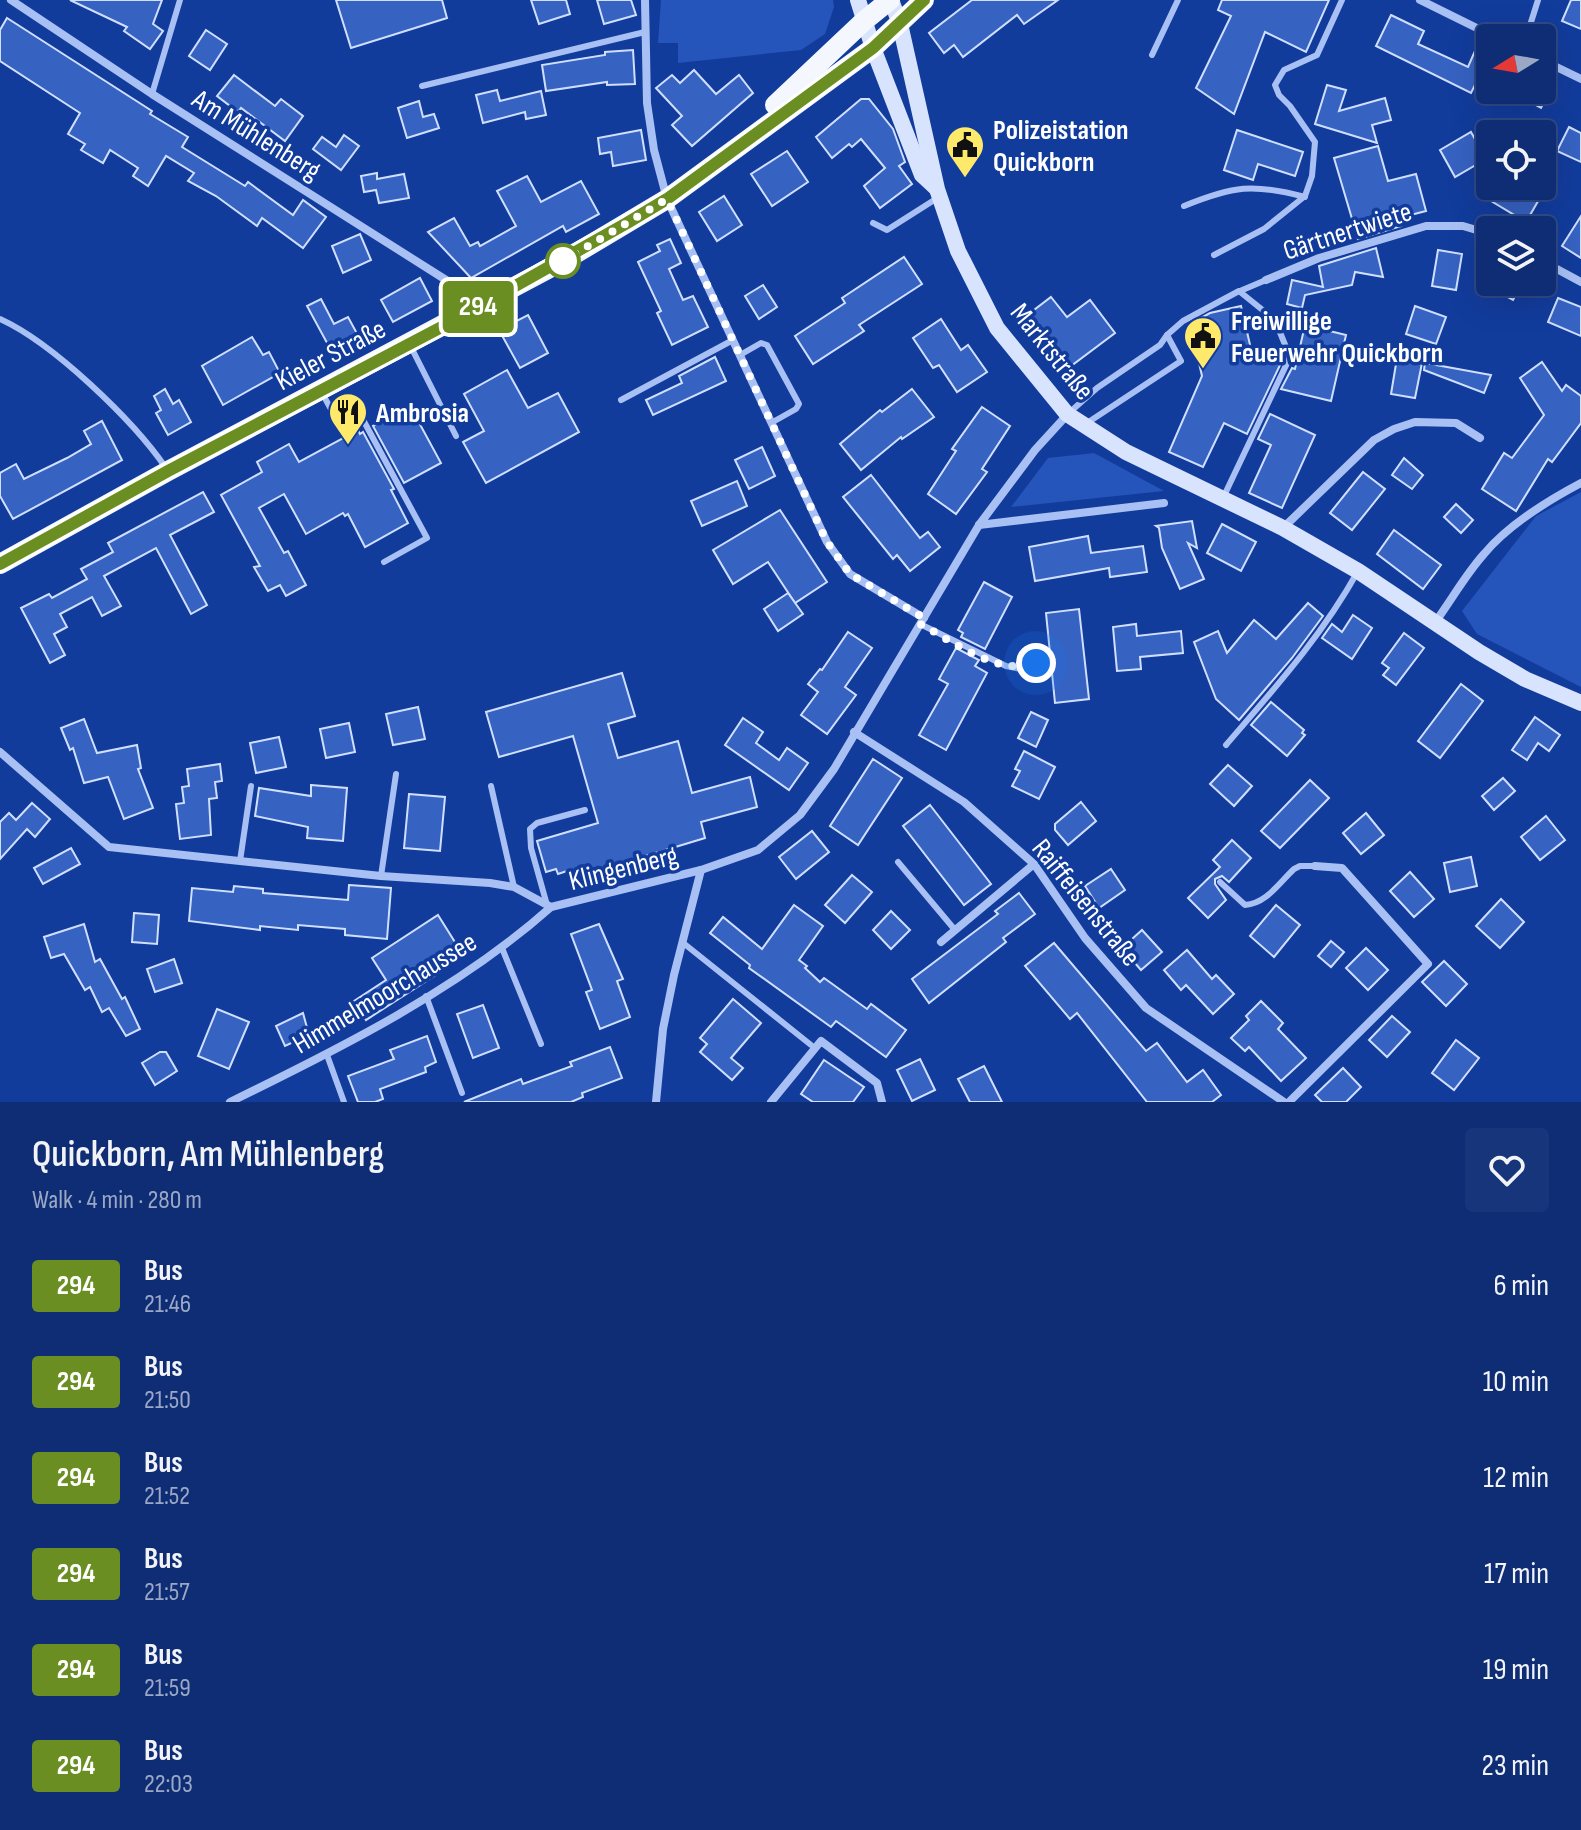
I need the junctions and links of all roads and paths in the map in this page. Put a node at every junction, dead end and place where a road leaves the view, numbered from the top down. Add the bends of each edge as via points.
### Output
1 (11, 0) edge
2 (180, 0) edge
3 (645, 0) edge
4 (858, 0) edge
5 (890, 0) edge
6 (924, 0) edge
7 (1178, 0) edge
8 (1342, 0) edge
9 (1420, 0) edge
10 (1538, 0) edge
11 (864, 21) junction
12 (900, 24) junction
13 (1530, 24) edge
14 (1476, 28) edge
15 (645, 32) junction
16 (873, 48) junction
17 (1152, 55) dead end
18 (1556, 67) edge
19 (1581, 79) edge
20 (422, 86) dead end
21 (152, 94) junction
22 (720, 158) junction
23 (938, 193) junction
24 (1305, 197) junction
25 (667, 199) junction
26 (1184, 206) dead end
27 (873, 223) dead end
28 (1476, 230) edge
29 (1214, 255) dead end
30 (1556, 269) edge
31 (1266, 280) joint
32 (1581, 282) edge
33 (1239, 291) junction
34 (475, 309) junction
35 (0, 319) edge
36 (1167, 335) junction
37 (733, 340) junction
38 (409, 344) junction
39 (740, 355) junction
40 (321, 390) junction
41 (621, 400) dead end
42 (1067, 414) junction
43 (771, 423) junction
44 (1083, 426) junction
45 (456, 436) dead end
46 (1480, 438) dead end
47 (168, 471) junction
48 (1581, 483) edge
49 (1223, 498) junction
50 (1164, 503) dead end
51 (979, 525) junction
52 (1283, 528) junction
53 (384, 562) dead end
54 (0, 564) edge
55 (1358, 571) junction
56 (922, 621) junction
57 (1436, 621) junction
58 (1036, 663) dead end
59 (1581, 703) edge
60 (854, 732) junction
61 (1226, 745) dead end
62 (0, 752) edge
63 (396, 774) dead end
64 (251, 786) dead end
65 (491, 786) dead end
66 (585, 810) dead end
67 (240, 861) junction
68 (898, 862) dead end
69 (1034, 864) junction
70 (1315, 866) joint
71 (701, 870) junction
72 (381, 876) junction
73 (1220, 882) dead end
74 (514, 887) junction
75 (549, 906) junction
76 (955, 930) junction
77 (682, 942) junction
78 (941, 942) dead end
79 (502, 948) junction
80 (426, 996) junction
81 (541, 1044) dead end
82 (811, 1045) dead end
83 (327, 1055) junction
84 (462, 1093) dead end
85 (230, 1102) edge
86 (344, 1102) edge
87 (656, 1102) edge
88 (771, 1102) edge
89 (882, 1102) edge
90 (1286, 1102) edge

1 - 21 street, Am Mühlenberg
2 - 21 lane
3 - 15 street
4 - 11 main road, Marktstraße
5 - 11 main road, Kieler Straße
5 - 12 main road, Marktstraße
6 - 12 main road, Kieler Straße
7 - 17 lane
8 - 24 lane via 1317,55 1284,70 1275,85 1315,142
9 - 14 street
10 - 13 lane
11 - 16 main road, Marktstraße
11 - 22 main road, Kieler Straße
12 - 16 main road, Kieler Straße
12 - 23 main road, Marktstraße
15 - 20 lane
15 - 25 street via 647,103
16 - 22 main road, Kieler Straße
16 - 23 main road, Marktstraße via 922,175
18 - 19 street
21 - 34 street, Am Mühlenberg via 454,285
22 - 25 main road, Kieler Straße
23 - 27 lane via 887,230
23 - 42 main road, Marktstraße via 958,251 997,328
24 - 26 lane via 1255,186
24 - 29 lane via 1264,229
25 - 34 main road, Kieler Straße
25 - 37 street
28 - 31 street, Gärtnertwiete via 1426,226
30 - 32 street
31 - 33 lane
33 - 36 lane
33 - 49 lane via 1275,320 1290,357
34 - 38 main road, Kieler Straße
35 - 47 lane via 44,346 77,375 131,424
36 - 42 lane
36 - 44 lane via 1181,361
37 - 39 street
37 - 41 lane
38 - 40 main road, Kieler Straße
38 - 45 lane
39 - 43 street
39 - 43 lane via 767,345 799,404
40 - 47 main road, Kieler Straße
40 - 53 lane via 341,427 361,416 427,538
42 - 44 main road, Marktstraße
42 - 51 street, Klingenberg
43 - 56 street via 827,542 850,574
44 - 49 main road, Marktstraße
46 - 52 street via 1456,423 1415,422 1394,429 1374,440
47 - 54 main road, Kieler Straße
48 - 57 street via 1484,553
49 - 52 main road, Marktstraße
50 - 51 street
51 - 56 street, Klingenberg
52 - 55 main road, Marktstraße
55 - 57 main road, Marktstraße
55 - 61 lane via 1301,658
56 - 58 lane via 1006,666 1021,669
56 - 60 street, Klingenberg
57 - 59 main road, Marktstraße via 1525,679
60 - 69 street, Raiffeisenstraße via 964,802
60 - 71 street, Klingenberg via 800,815 758,850
62 - 67 street, Klingenberg via 109,847
63 - 72 lane
64 - 67 lane
65 - 74 lane
66 - 75 lane via 530,829
67 - 72 street, Klingenberg
68 - 76 lane
69 - 76 street
69 - 90 street, Raiffeisenstraße via 1085,938 1146,1008
70 - 73 lane via 1294,869 1253,905 1245,905
70 - 90 street via 1342,868 1428,964
71 - 75 street, Klingenberg
71 - 77 street
72 - 74 street, Klingenberg
74 - 75 street, Klingenberg
75 - 79 street, Himmelmoorchaussee
76 - 78 street
77 - 82 lane
77 - 87 street via 663,1029
79 - 80 street, Himmelmoorchaussee
79 - 81 lane
80 - 83 street, Himmelmoorchaussee
80 - 84 lane
83 - 85 street, Himmelmoorchaussee
83 - 86 lane
88 - 89 street via 821,1041 877,1083

